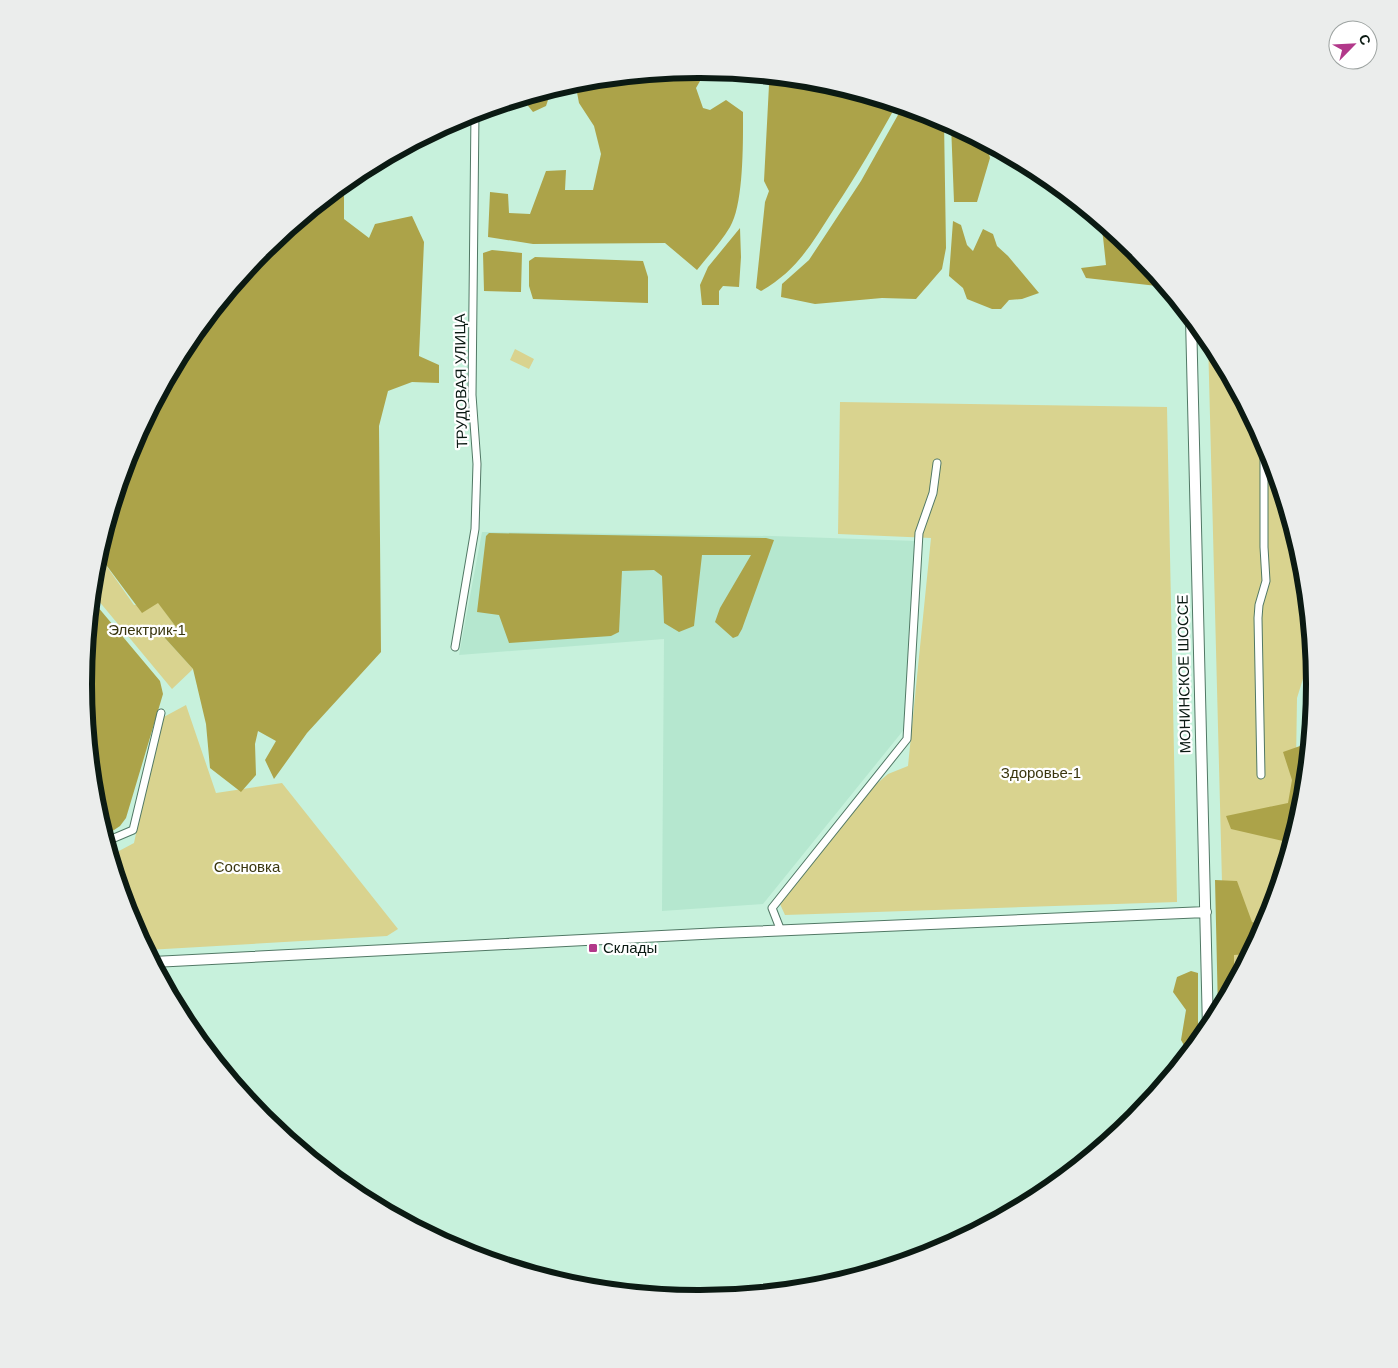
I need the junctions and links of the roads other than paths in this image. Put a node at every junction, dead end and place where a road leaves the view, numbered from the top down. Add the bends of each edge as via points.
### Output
1 (474, 121) edge
2 (1191, 331) edge
3 (937, 463) dead end
4 (1264, 465) edge
5 (454, 648) dead end
6 (161, 713) dead end
7 (1261, 775) dead end
8 (112, 839) edge
9 (1206, 912) junction
10 (781, 931) junction
11 (160, 962) edge
12 (1208, 1013) edge

1 - 5 street, ТРУДОВАЯ УЛИЦА via 472,395 477,464 475,529
2 - 9 main road, МОНИНСКОЕ ШОССЕ
3 - 10 street via 933,493 919,533 907,739 772,908
4 - 7 street via 1266,581 1258,618
6 - 8 street via 133,830
9 - 10 main road
9 - 12 main road, МОНИНСКОЕ ШОССЕ
10 - 11 main road

